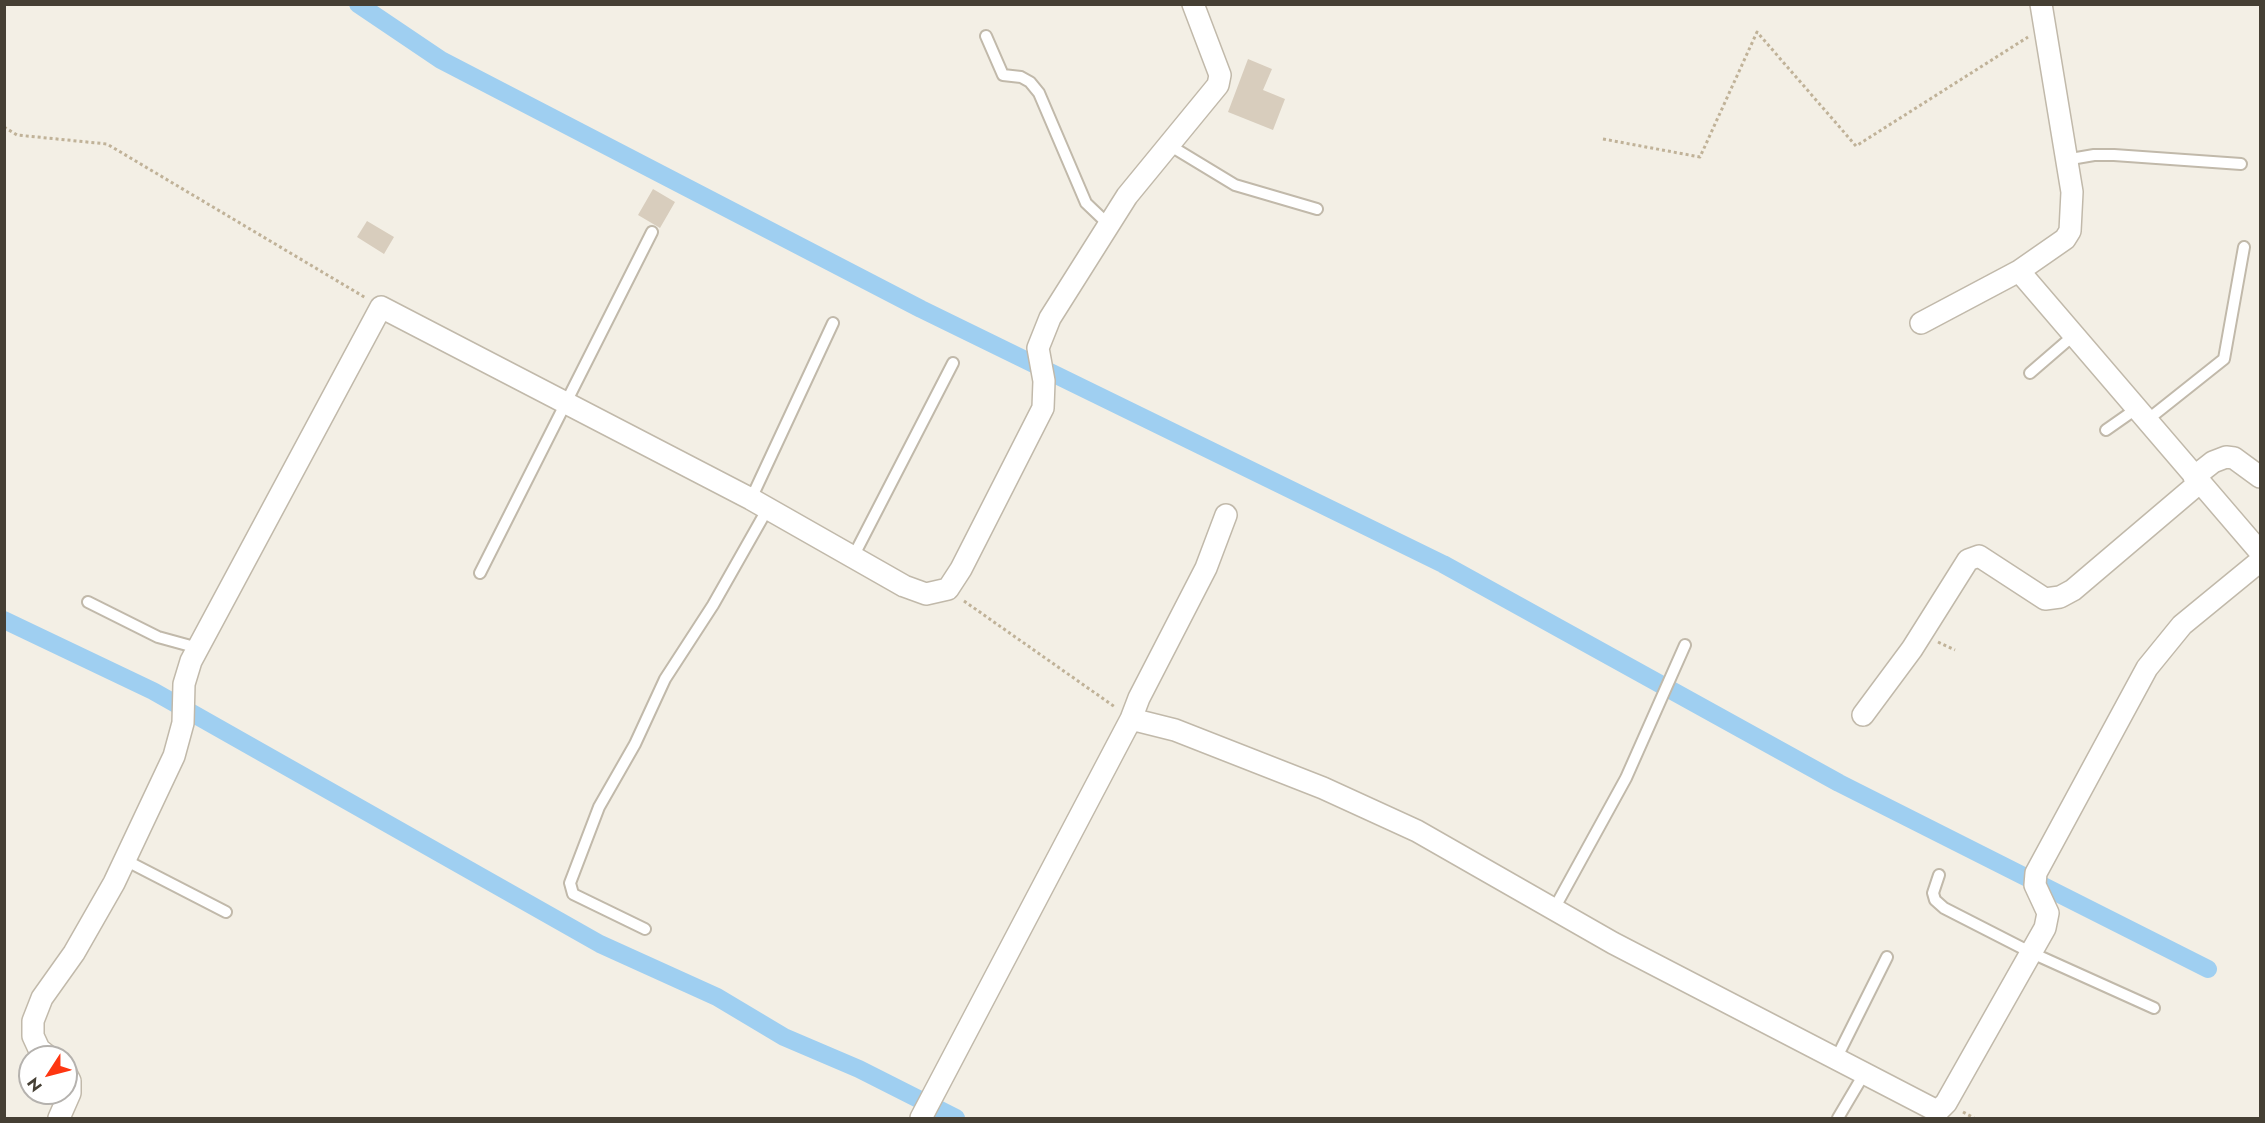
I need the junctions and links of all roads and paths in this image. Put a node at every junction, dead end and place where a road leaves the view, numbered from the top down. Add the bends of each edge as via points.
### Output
1 (1192, 4) edge
2 (2041, 4) edge
3 (2044, 27) junction
4 (986, 36) dead end
5 (4, 127) edge
6 (1603, 139) dead end
7 (1169, 144) junction
8 (2065, 160) junction
9 (2241, 164) dead end
10 (1317, 209) dead end
11 (1108, 224) junction
12 (652, 232) dead end
13 (2244, 247) dead end
14 (2019, 272) junction
15 (381, 307) junction
16 (833, 323) dead end
17 (1921, 323) dead end
18 (2074, 335) junction
19 (953, 363) dead end
20 (2030, 373) dead end
21 (565, 401) junction
22 (2141, 415) junction
23 (2106, 430) dead end
24 (2260, 477) edge
25 (2197, 480) junction
26 (759, 503) junction
27 (1226, 515) dead end
28 (2260, 552) edge
29 (853, 557) junction
30 (2260, 561) edge
31 (480, 573) dead end
32 (948, 589) junction
33 (88, 602) dead end
34 (1685, 645) dead end
35 (198, 648) junction
36 (1863, 715) dead end
37 (1131, 719) junction
38 (125, 860) junction
39 (1939, 875) dead end
40 (1554, 909) junction
41 (226, 912) dead end
42 (645, 929) dead end
43 (2032, 953) junction
44 (1887, 957) dead end
45 (2154, 1008) dead end
46 (37, 1045) edge
47 (1836, 1059) junction
48 (1864, 1074) junction
49 (65, 1105) edge
50 (924, 1111) edge
51 (59, 1119) edge
52 (1838, 1119) edge

1 - 7 street via 1220,75 1207,100
2 - 3 street
3 - 6 path via 1856,146 1757,32 1700,157
3 - 8 street
4 - 11 lane via 1003,75 1021,77 1039,93 1086,203
5 - 15 path via 17,135 107,144
7 - 10 lane via 1235,185
7 - 11 street
8 - 9 lane via 2094,154
8 - 14 street via 2072,192 2070,231 2065,239
11 - 32 street via 1050,318 1038,348 1044,381 1043,408
12 - 21 lane
13 - 22 lane via 2224,359
14 - 17 street
14 - 18 street
15 - 21 street
15 - 35 street
16 - 26 lane
18 - 20 lane
18 - 22 street
19 - 29 lane
21 - 26 street
21 - 31 lane
22 - 23 lane
22 - 25 street
24 - 25 street via 2234,458 2226,457 2213,462
25 - 28 street
25 - 36 street via 2073,590 2060,597 2045,599 1979,556 1968,560 1912,649
26 - 29 street
26 - 42 lane via 713,605 664,678 635,744 599,807 570,883 573,894
27 - 37 street via 1206,568 1138,698
29 - 32 street via 926,594
30 - 43 street via 2182,625 2147,668 2036,873 2035,885 2048,913 2046,928
32 - 37 path
33 - 35 lane via 158,638
34 - 40 lane via 1626,778
35 - 38 street via 184,684 183,723 174,756
37 - 40 street via 1175,730 1334,793 1417,831
37 - 50 street
38 - 41 lane
38 - 46 street via 74,953 42,998 33,1036
39 - 43 lane via 1933,893 1944,908
40 - 47 street
43 - 45 lane
43 - 48 street via 1940,1109
44 - 47 lane
47 - 48 street
48 - 52 lane
49 - 51 street

